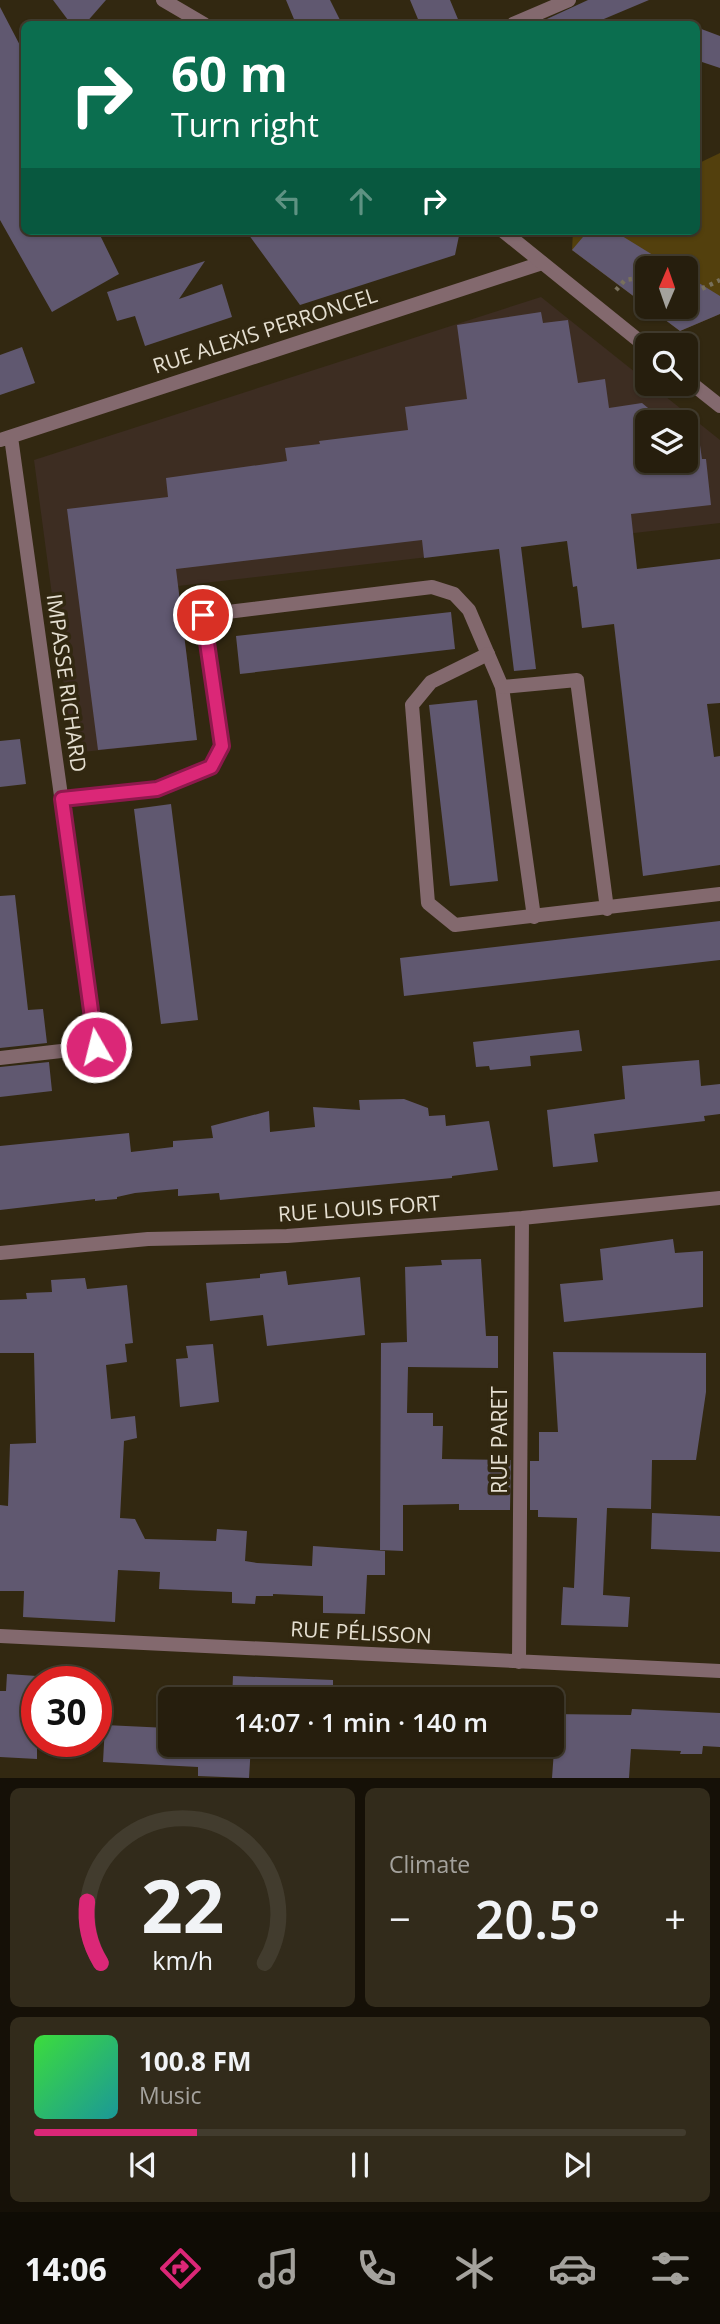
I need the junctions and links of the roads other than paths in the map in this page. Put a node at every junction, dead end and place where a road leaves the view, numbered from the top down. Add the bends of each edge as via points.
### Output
1 (165, 0) edge
2 (569, 0) edge
3 (199, 21) edge
4 (520, 21) edge
5 (508, 235) edge
6 (542, 263) junction
7 (635, 338) edge
8 (698, 389) edge
9 (720, 406) edge
10 (5, 438) edge
11 (488, 654) junction
12 (502, 687) junction
13 (62, 799) junction
14 (720, 894) edge
15 (607, 909) junction
16 (534, 917) junction
17 (0, 1058) edge
18 (720, 1198) edge
19 (522, 1218) junction
20 (0, 1253) edge
21 (0, 1636) edge
22 (519, 1662) junction
23 (720, 1671) edge

1 - 3 street
2 - 4 street
5 - 6 street
6 - 7 street
6 - 10 street, RUE ALEXIS PERRONCEL
8 - 9 street
10 - 13 street, IMPASSE RICHARD
11 - 12 street
11 - 13 street via 469,610 454,594 432,587 203,615 222,746 211,767 157,789
11 - 16 street via 431,681 412,705 428,903 455,925
12 - 15 street via 577,680
12 - 16 street
13 - 17 street, IMPASSE RICHARD via 96,1047
14 - 15 street
15 - 16 street
18 - 19 street, RUE LOUIS FORT
19 - 20 street, RUE LOUIS FORT via 287,1236 148,1239
19 - 22 street, RUE PARET
21 - 22 street, RUE PÉLISSON
22 - 23 street, RUE PÉLISSON

